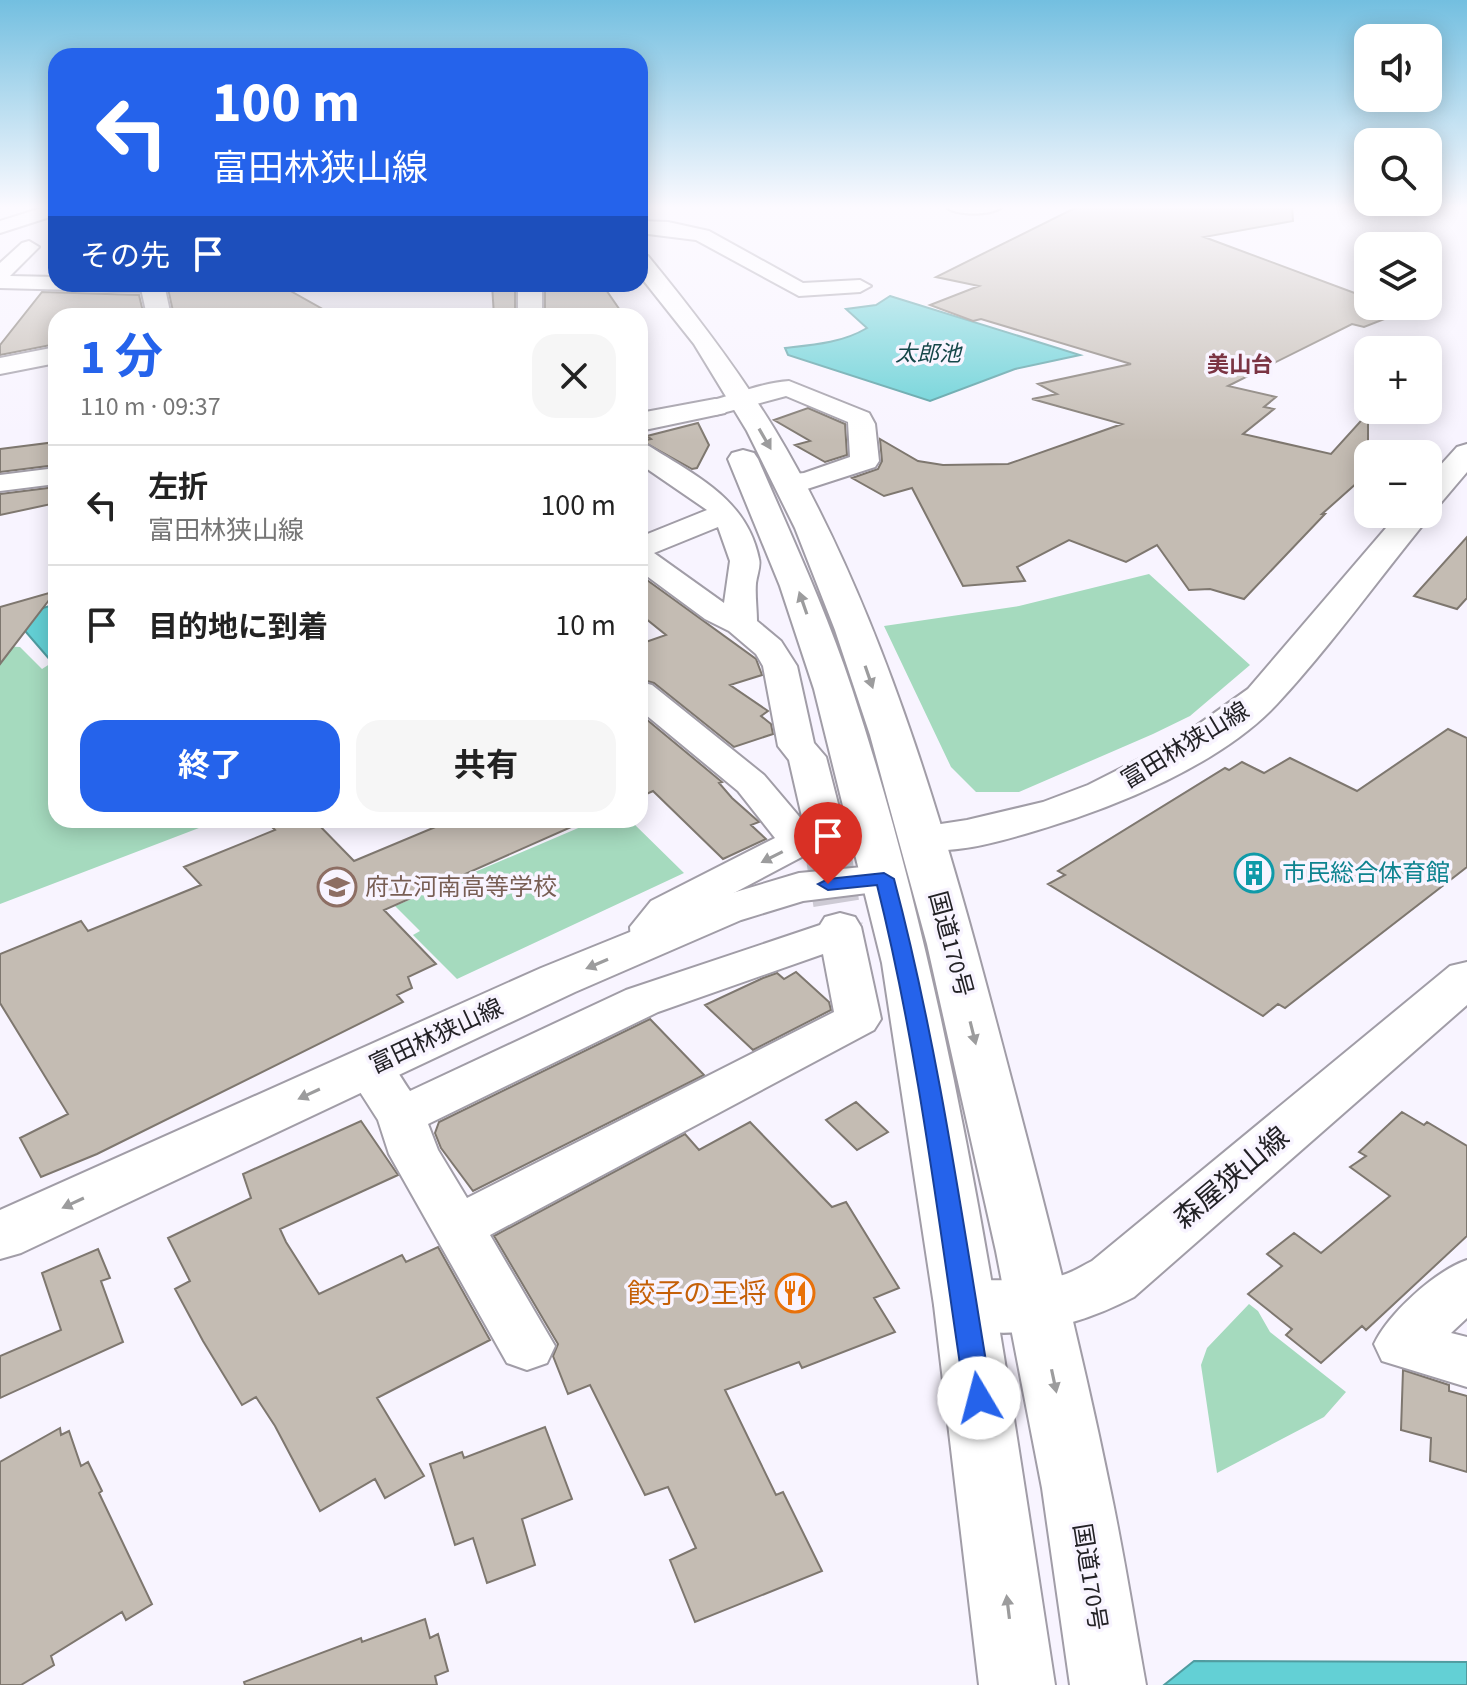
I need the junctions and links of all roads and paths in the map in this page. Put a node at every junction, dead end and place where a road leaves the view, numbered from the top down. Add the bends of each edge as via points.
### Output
1 (659, 285) edge
2 (790, 285) edge
3 (860, 286) dead end
4 (58, 292) edge
5 (641, 292) edge
6 (55, 308) dead end
7 (48, 357) edge
8 (0, 366) edge
9 (729, 404) junction
10 (648, 420) edge
11 (1467, 453) edge
12 (648, 457) edge
13 (48, 477) edge
14 (787, 482) junction
15 (1442, 482) edge
16 (0, 483) edge
17 (726, 513) junction
18 (1403, 528) edge
19 (648, 545) edge
20 (648, 563) edge
21 (741, 624) junction
22 (648, 699) edge
23 (796, 746) junction
24 (751, 783) junction
25 (825, 831) tunnel mouth
26 (923, 838) junction
27 (884, 879) junction
28 (653, 941) junction
29 (1467, 978) edge
30 (368, 1067) junction
31 (401, 1116) junction
32 (457, 1227) junction
33 (0, 1236) edge
34 (1467, 1283) edge
35 (965, 1305) junction
36 (1038, 1305) junction
37 (527, 1346) dead end
38 (1467, 1362) edge
39 (1017, 1685) edge
40 (1108, 1685) edge

1 - 9 main road, 国道170号 via 700,335
2 - 3 street via 799,290
4 - 6 street
5 - 9 main road, 国道170号
7 - 8 main road
9 - 10 main road
9 -> 14 main road, 国道170号
9 - 14 street via 789,388 860,418 865,461 807,481
27 -> 9 main road, 国道170号 via 855,763
11 - 15 main road
12 - 17 street
13 - 16 street
14 -> 26 main road, 国道170号 via 851,628
17 - 19 street
17 - 21 street via 745,561
18 - 26 main road, 富田林狭山線 via 1243,714 1150,772 1091,799 979,832
20 - 21 street
21 - 23 street via 769,648 780,666
22 - 24 street
23 - 24 street
23 - 25 street via 807,757
24 -> 28 street via 799,842 666,911 651,927
26 -> 36 main road, 国道170号
27 - 28 main road, 富田林狭山線 via 799,887 725,910
27 - 35 main road, 国道170号 via 906,963
28 -> 30 main road, 富田林狭山線
29 - 36 main road, 森屋狭山線 via 1113,1279 1073,1299
30 - 31 street
30 -> 33 main road, 富田林狭山線
31 - 32 street via 414,1154
31 - 32 street via 642,1001 841,932 858,1019
32 - 37 street
34 - 38 street via 1402,1344
35 - 36 main road, 森屋狭山線
39 -> 35 main road, 国道170号
36 -> 40 main road, 国道170号

